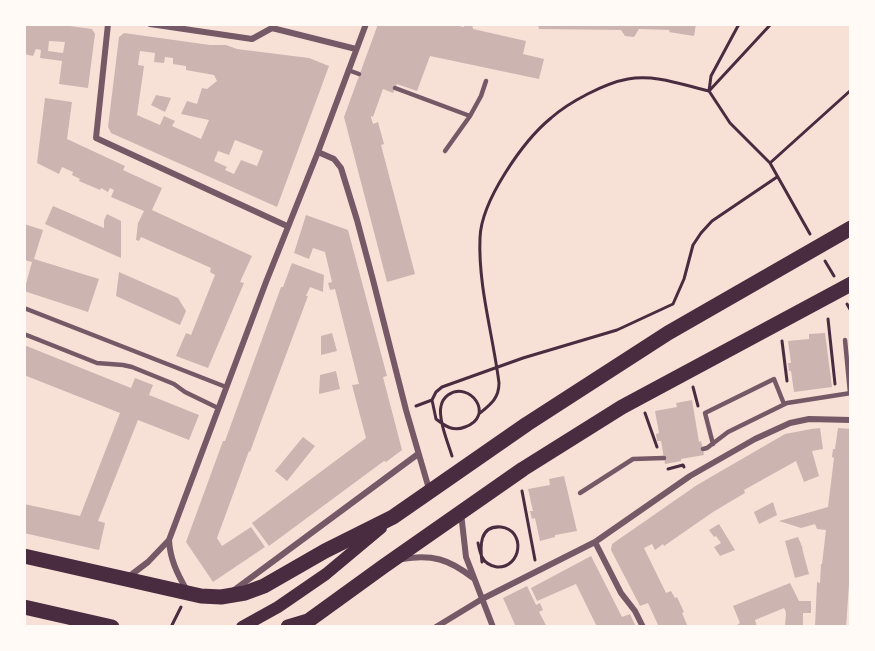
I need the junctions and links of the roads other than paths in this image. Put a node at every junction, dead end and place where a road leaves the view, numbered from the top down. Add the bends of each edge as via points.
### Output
1 (108, 24) edge
2 (150, 24) edge
3 (366, 24) edge
4 (272, 26) edge
5 (356, 50) junction
6 (348, 70) junction
7 (359, 74) dead end
8 (486, 81) dead end
9 (395, 88) dead end
10 (470, 116) junction
11 (445, 151) dead end
12 (318, 152) junction
13 (287, 226) junction
14 (851, 228) edge
15 (851, 284) edge
16 (24, 308) edge
17 (24, 334) edge
18 (845, 340) dead end
19 (226, 387) junction
20 (850, 393) edge
21 (787, 403) junction
22 (218, 408) junction
23 (851, 420) edge
24 (713, 444) junction
25 (703, 449) dead end
26 (418, 454) junction
27 (662, 458) road end
28 (429, 491) junction
29 (580, 493) dead end
30 (461, 512) junction
31 (393, 517) junction
32 (169, 540) junction
33 (595, 542) junction
34 (24, 556) edge
35 (384, 566) junction
36 (126, 579) junction
37 (474, 579) junction
38 (225, 596) junction
39 (186, 598) junction
40 (482, 599) junction
41 (24, 607) edge
42 (71, 622) edge
43 (304, 624) edge
44 (112, 627) edge
45 (242, 627) edge
46 (288, 627) edge
47 (436, 627) edge
48 (493, 627) edge
49 (643, 627) edge

1 - 13 street via 96,138
2 - 4 street via 252,39
3 - 5 street
4 - 5 street
5 - 6 street
6 - 7 lane
6 - 12 street
8 - 10 lane
9 - 10 lane
10 - 11 lane
12 - 13 street
12 - 26 street via 334,159 340,168
13 - 19 street
14 - 28 main road via 668,333
15 - 30 main road via 622,407
16 - 19 lane
17 - 22 lane via 97,363 132,367
18 - 20 lane
19 - 22 street
20 - 21 lane
21 - 24 lane via 728,432
21 - 24 lane via 774,379 705,413
22 - 32 street
23 - 33 street via 809,419 755,439 690,476
24 - 25 lane
26 - 28 street
26 - 38 street
27 - 29 lane via 633,459
28 - 31 main road
30 - 35 main road
30 - 37 street via 466,557
31 - 38 main road via 264,586
31 - 45 main road via 326,574
32 - 36 street
32 - 39 street
33 - 40 street
33 - 49 street
34 - 36 main road
35 - 37 street via 404,559 435,558 459,567
35 - 43 main road
36 - 39 main road
37 - 40 street
38 - 39 main road
40 - 47 street
40 - 48 street
41 - 42 main road
42 - 44 main road
43 - 46 main road

